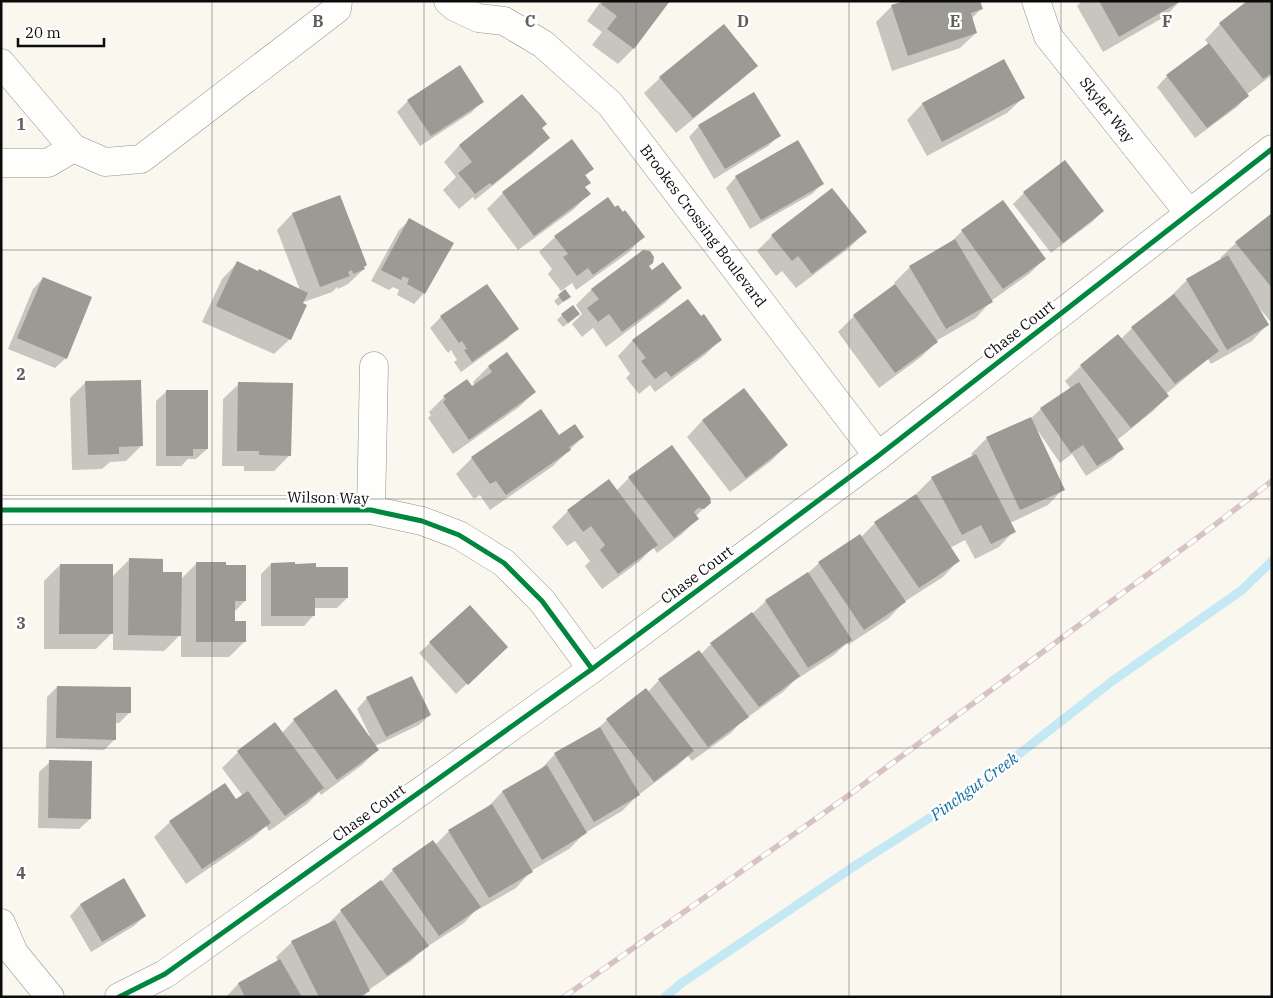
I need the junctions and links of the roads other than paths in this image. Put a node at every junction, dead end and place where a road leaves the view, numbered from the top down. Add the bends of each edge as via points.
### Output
1 (338, 1) edge
2 (448, 1) edge
3 (1036, 1) edge
4 (501, 11) edge
5 (1, 64) edge
6 (73, 148) junction
7 (1272, 149) edge
8 (1, 163) edge
9 (1189, 213) junction
10 (374, 366) dead end
11 (878, 456) junction
12 (1, 509) edge
13 (371, 510) junction
14 (1, 516) edge
15 (592, 669) junction
16 (1, 923) edge
17 (50, 997) edge
18 (119, 997) edge

1 - 6 street via 337,9 141,159 105,162
2 - 4 street, Brookes Crossing Boulevard via 478,18
3 - 9 street, Skyler Way via 1048,36
4 - 11 street, Brookes Crossing Boulevard via 610,104
5 - 6 street
6 - 8 street via 48,163
7 - 9 street, Chase Court
9 - 11 street, Chase Court
10 - 13 street
11 - 15 street, Chase Court
12 - 13 street, Wilson Way
12 - 14 street
13 - 15 street, Wilson Way via 422,521 459,535 504,563 542,601
15 - 18 street, Chase Court via 165,974
16 - 17 street via 14,953

